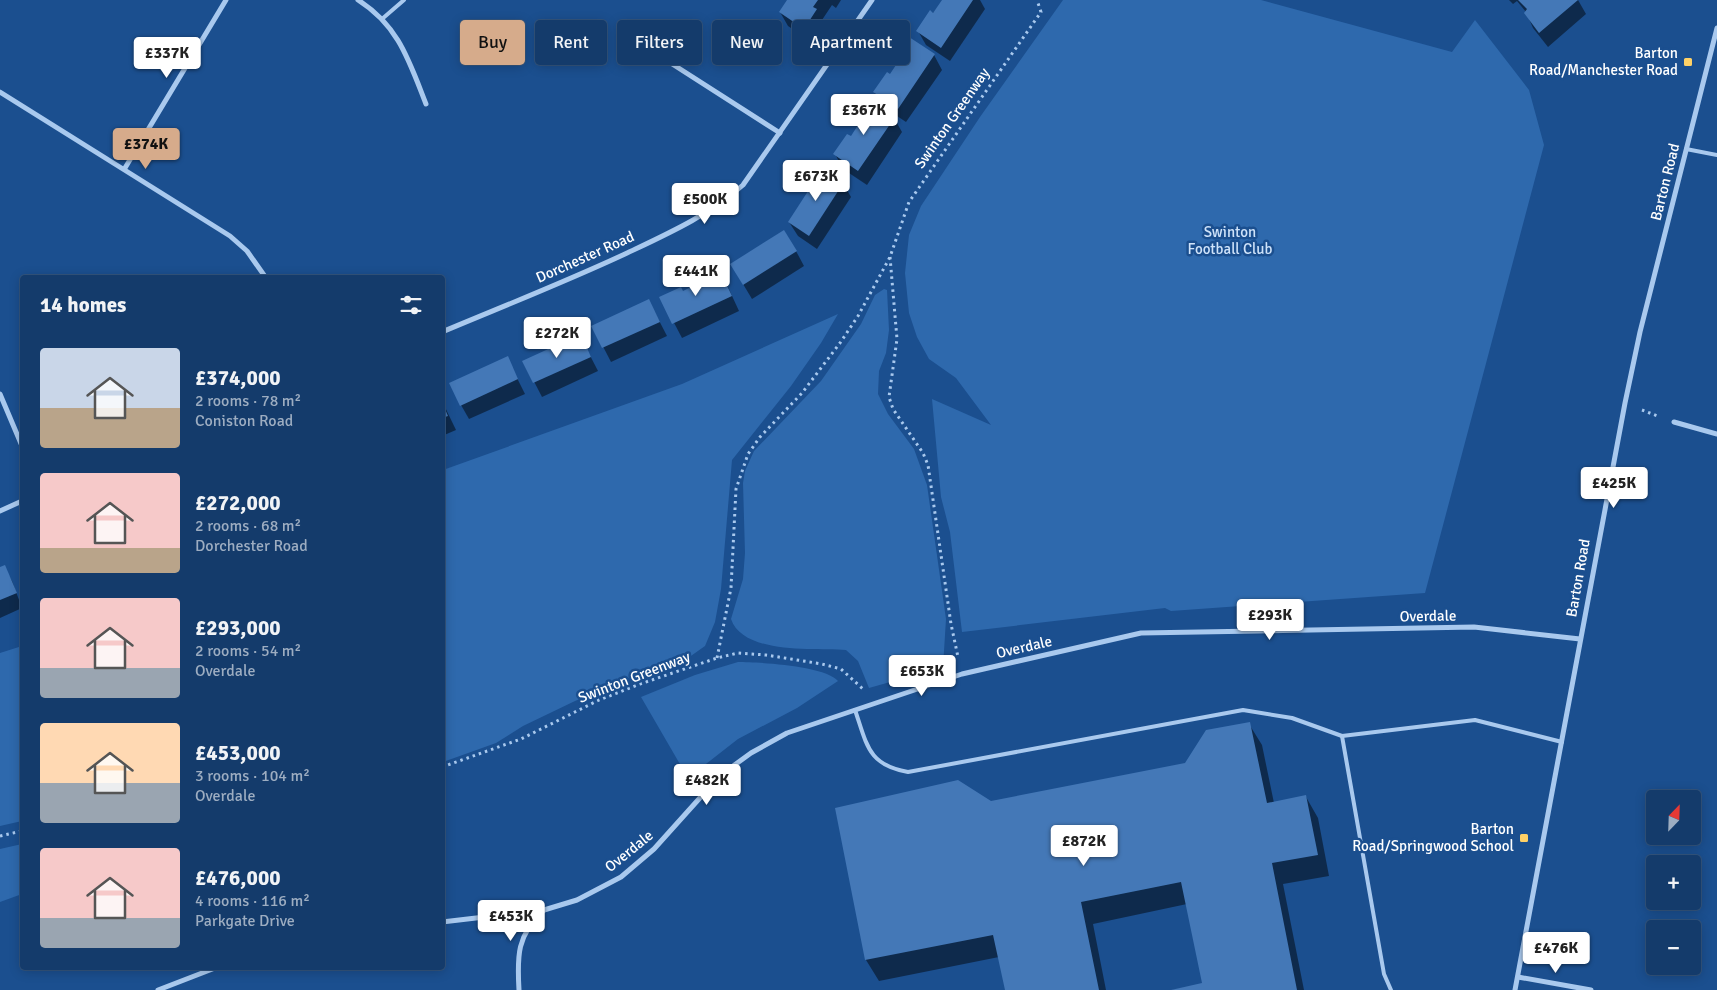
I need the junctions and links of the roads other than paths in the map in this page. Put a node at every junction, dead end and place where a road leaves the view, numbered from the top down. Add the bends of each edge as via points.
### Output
1 (226, 0) edge
2 (358, 0) edge
3 (404, 0) edge
4 (872, 0) edge
5 (382, 19) junction
6 (1717, 28) edge
7 (674, 65) edge
8 (0, 92) edge
9 (426, 104) dead end
10 (780, 134) junction
11 (1686, 149) junction
12 (1717, 154) edge
13 (125, 168) junction
14 (264, 275) edge
15 (445, 331) edge
16 (0, 394) edge
17 (1674, 422) road end
18 (1717, 434) edge
19 (20, 441) edge
20 (20, 502) edge
21 (0, 511) edge
22 (1580, 639) junction
23 (855, 710) junction
24 (1342, 736) junction
25 (1562, 742) junction
26 (544, 910) junction
27 (445, 922) edge
28 (210, 970) edge
29 (1518, 977) junction
30 (158, 990) edge
31 (519, 990) edge
32 (1391, 990) edge
33 (1515, 990) edge
34 (1591, 990) edge

1 - 13 street
2 - 5 street
3 - 5 lane
4 - 10 street, Dorchester Road
5 - 9 street via 403,46
6 - 11 street, Barton Road
7 - 10 street
8 - 13 street
10 - 15 street, Dorchester Road via 743,185 689,224 577,276
11 - 12 lane
11 - 22 street, Barton Road via 1640,332
13 - 14 street via 230,236 247,251
16 - 19 street
17 - 18 street
20 - 21 street
22 - 23 street, Overdale via 1474,628 1141,633 962,674
22 - 25 street, Barton Road
23 - 24 lane via 868,748 877,761 890,769 908,772 1244,710 1292,718
23 - 26 street, Overdale via 787,733 751,753 729,769 654,848 621,877 577,900
24 - 25 lane via 1475,720
24 - 32 lane via 1384,974
25 - 29 street, Barton Road
26 - 27 street, Overdale
26 - 31 street, Overdale via 529,924 524,934 520,949
28 - 30 street
29 - 33 street, Barton Road
29 - 34 street

